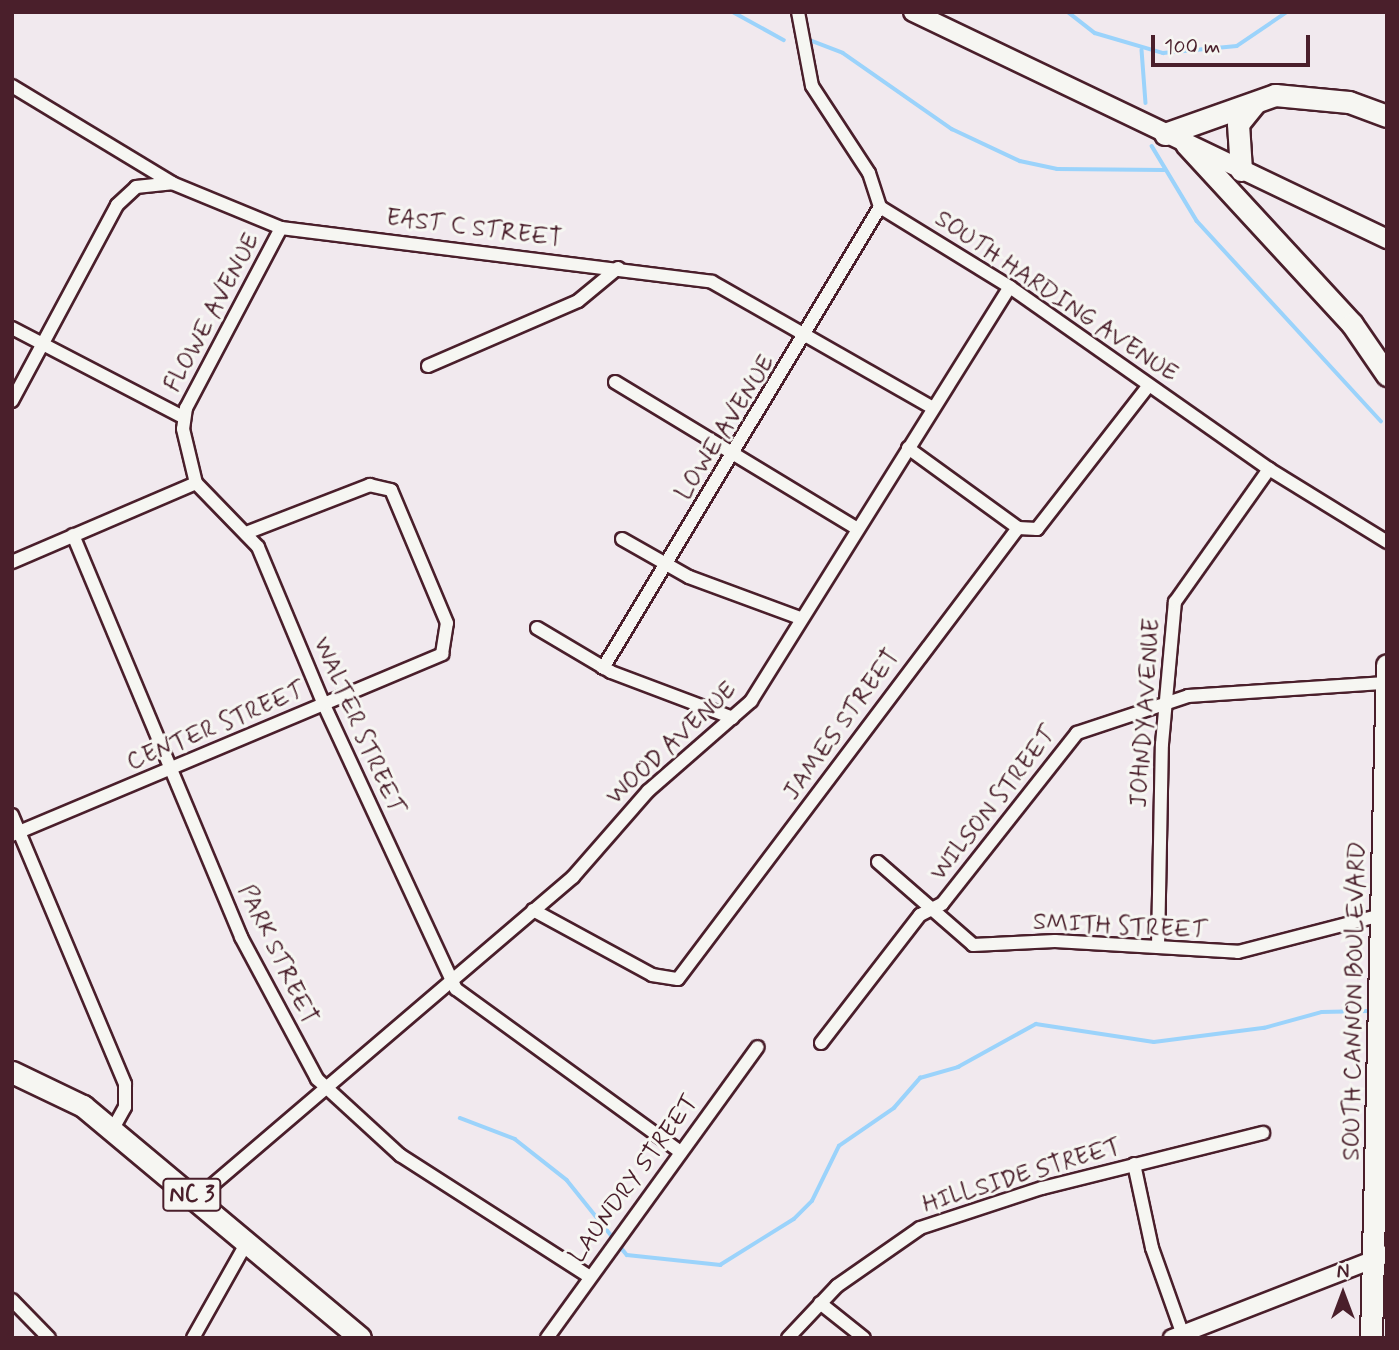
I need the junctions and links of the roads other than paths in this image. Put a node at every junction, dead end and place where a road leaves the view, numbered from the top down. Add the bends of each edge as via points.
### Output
1 (797, 12) edge
2 (913, 12) edge
3 (12, 86) edge
4 (1387, 95) edge
5 (1256, 102) junction
6 (1349, 102) junction
7 (1387, 116) edge
8 (1165, 134) junction
9 (1186, 144) junction
10 (1241, 170) junction
11 (172, 183) junction
12 (880, 207) junction
13 (281, 228) junction
14 (1379, 236) edge
15 (618, 268) junction
16 (1010, 288) junction
17 (12, 328) edge
18 (808, 334) junction
19 (43, 343) junction
20 (428, 366) dead end
21 (1387, 375) edge
22 (615, 382) dead end
23 (1149, 385) junction
24 (12, 401) edge
25 (933, 408) junction
26 (183, 418) junction
27 (908, 448) junction
28 (734, 455) junction
29 (1269, 469) junction
30 (195, 483) junction
31 (856, 528) junction
32 (1018, 528) junction
33 (250, 532) junction
34 (73, 535) junction
35 (622, 539) dead end
36 (1387, 542) edge
37 (12, 562) edge
38 (666, 565) junction
39 (800, 618) junction
40 (537, 628) dead end
41 (1387, 665) edge
42 (603, 668) junction
43 (1386, 682) edge
44 (1166, 702) junction
45 (324, 705) junction
46 (733, 718) junction
47 (171, 768) junction
48 (12, 815) edge
49 (16, 833) edge
50 (878, 862) dead end
51 (936, 908) junction
52 (533, 910) junction
53 (1385, 914) edge
54 (1158, 947) junction
55 (452, 982) junction
56 (821, 1044) dead end
57 (758, 1047) dead end
58 (12, 1072) edge
59 (324, 1090) junction
60 (113, 1129) junction
61 (1263, 1133) dead end
62 (679, 1151) junction
63 (1134, 1164) junction
64 (196, 1199) junction
65 (247, 1242) junction
66 (1381, 1256) edge
67 (590, 1277) junction
68 (12, 1300) edge
69 (820, 1303) junction
70 (1181, 1336) edge
71 (49, 1338) edge
72 (193, 1338) edge
73 (360, 1338) edge
74 (547, 1338) edge
75 (788, 1338) edge
76 (864, 1338) edge
77 (1371, 1338) edge

1 - 12 street via 812,86 869,173
2 - 8 main road
3 - 11 street, EAST C STREET
4 - 6 main road
5 - 6 main road via 1284,94
5 - 8 main road
5 - 10 main road via 1238,124
6 - 7 main road
8 - 9 main road
9 - 10 main road
9 - 21 main road via 1352,324
10 - 14 main road
11 - 13 street, EAST C STREET
11 - 19 street via 136,187 117,205
12 - 16 street, SOUTH HARDING AVENUE
12 - 18 street, LOWE AVENUE
13 - 15 street, EAST C STREET
13 - 26 street, FLOWE AVENUE
15 - 18 street, EAST C STREET via 712,282
15 - 20 street via 578,301
16 - 23 street, SOUTH HARDING AVENUE
16 - 25 street, WOOD AVENUE
17 - 19 street
18 - 25 street, EAST C STREET
18 - 28 street, LOWE AVENUE
19 - 24 street
19 - 26 street
22 - 28 street
23 - 29 street, SOUTH HARDING AVENUE
23 - 32 street via 1049,519 1037,529
25 - 27 street, WOOD AVENUE
26 - 30 street
27 - 31 street, WOOD AVENUE
27 - 32 street
28 - 31 street
28 - 38 street, LOWE AVENUE
29 - 36 street, SOUTH HARDING AVENUE
29 - 44 street, JOHNDY AVENUE via 1175,602
30 - 33 street, WALTER STREET
30 - 34 street
31 - 39 street, WOOD AVENUE
32 - 52 street, JAMES STREET via 678,979 652,975
33 - 45 street, WALTER STREET
33 - 45 street, CENTER STREET via 356,489 381,485 400,503 430,572 448,634 442,654
34 - 37 street
34 - 47 street, PARK STREET
35 - 38 street
38 - 39 street
38 - 42 street, LOWE AVENUE
39 - 46 street, WOOD AVENUE via 759,691
40 - 42 street
41 - 43 main road, SOUTH CANNON BOULEVARD
42 - 46 street
43 - 44 street, WILSON STREET via 1200,694
43 - 53 main road, SOUTH CANNON BOULEVARD
44 - 51 street, WILSON STREET via 1072,738
44 - 54 street, JOHNDY AVENUE
45 - 47 street, CENTER STREET
45 - 55 street, WALTER STREET
46 - 52 street, WOOD AVENUE via 648,791 573,877
47 - 49 street, CENTER STREET
47 - 59 street, PARK STREET via 241,937
48 - 49 street
49 - 60 street via 125,1084 125,1107
50 - 51 street, SMITH STREET
51 - 54 street, SMITH STREET via 973,944
51 - 56 street, WILSON STREET via 920,915
52 - 55 street, WOOD AVENUE
53 - 54 street, SMITH STREET via 1238,952
53 - 66 main road, SOUTH CANNON BOULEVARD
55 - 59 street, WOOD AVENUE
55 - 62 street, WALTER STREET via 465,998
57 - 62 street, LAUNDRY STREET
58 - 60 main road, NC 3 via 68,1096
59 - 64 street, WOOD AVENUE
59 - 67 street, PARK STREET via 400,1156
60 - 64 main road, NC 3
61 - 63 street, HILLSIDE STREET
62 - 67 street, LAUNDRY STREET
63 - 69 street, HILLSIDE STREET via 920,1228 876,1254
63 - 70 street via 1152,1248
64 - 65 main road, NC 3
65 - 72 street
65 - 73 main road, NC 3
66 - 70 street
66 - 77 main road, SOUTH CANNON BOULEVARD
67 - 74 street, LAUNDRY STREET
68 - 71 street
69 - 75 street, HILLSIDE STREET
69 - 76 street

